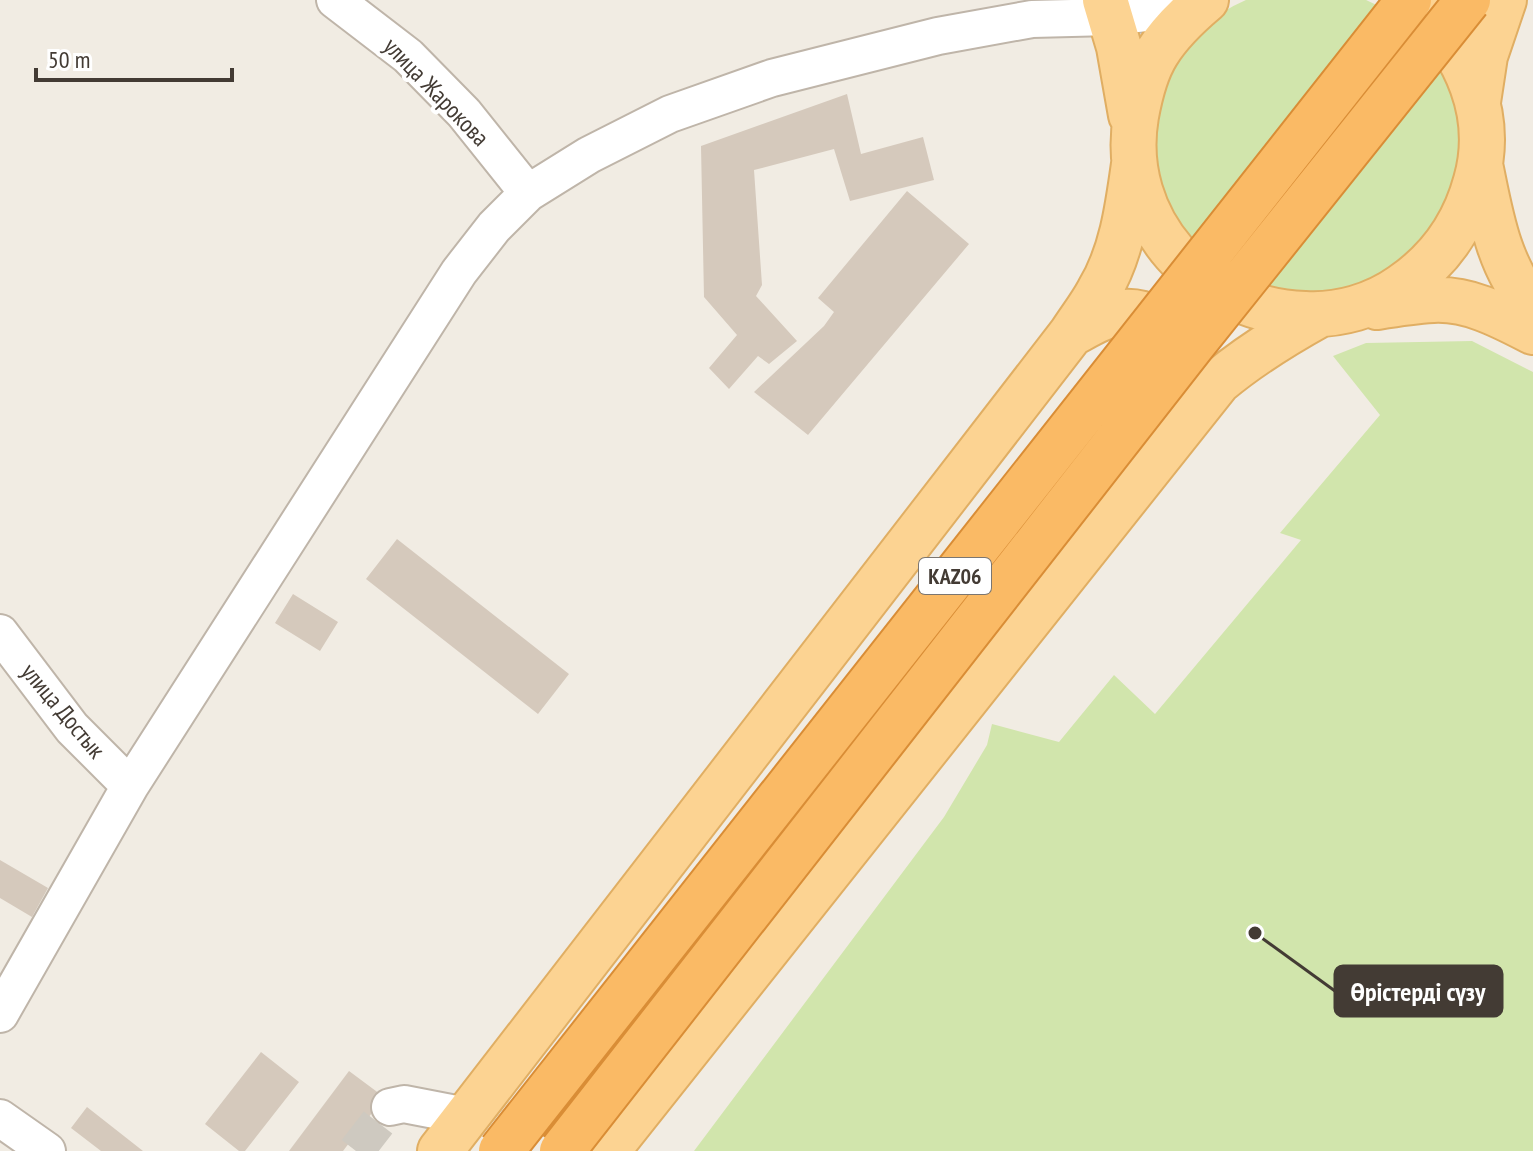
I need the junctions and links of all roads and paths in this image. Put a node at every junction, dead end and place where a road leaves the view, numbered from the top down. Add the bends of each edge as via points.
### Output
1 (335, 0) edge
2 (1192, 0) edge
3 (1206, 0) edge
4 (1410, 0) edge
5 (1468, 0) edge
6 (1504, 0) edge
7 (1108, 8) edge
8 (1478, 102) junction
9 (1134, 148) junction
10 (1480, 166) junction
11 (528, 193) junction
12 (1533, 306) edge
13 (1335, 312) junction
14 (1533, 332) edge
15 (1071, 334) junction
16 (1177, 432) junction
17 (0, 633) edge
18 (130, 786) junction
19 (0, 1014) edge
20 (390, 1107) dead end
21 (466, 1116) junction
22 (0, 1118) edge
23 (47, 1151) edge
24 (440, 1151) edge
25 (501, 1151) edge
26 (562, 1151) edge
27 (607, 1151) edge

1 - 11 street, улица Жарокова via 408,56 464,113
2 - 7 street via 1145,13
3 - 9 main road via 1181,21 1156,54 1140,92
4 - 8 main road via 1446,34 1466,66
4 - 25 highway, KАZ06, bridge
5 - 26 highway, KАZ06, bridge
6 - 8 main road via 1485,56
7 - 9 main road via 1126,80
7 - 11 street via 938,36 772,78 670,114
8 - 10 main road
9 - 13 main road via 1143,201 1160,234 1193,272 1245,304 1282,314
9 - 15 main road via 1118,249 1101,289
10 - 12 main road via 1504,262
10 - 13 main road via 1469,206 1450,242 1422,272 1389,295
11 - 18 street via 459,272
13 - 14 main road via 1435,300 1492,311
13 - 16 main road via 1246,358 1218,382
15 - 16 main road via 1126,310 1145,314 1180,337 1189,354 1192,380
15 - 21 main road
16 - 27 main road
17 - 18 street, улица Достык via 72,728
18 - 19 street
20 - 21 street via 404,1104
21 - 24 main road
22 - 23 street

